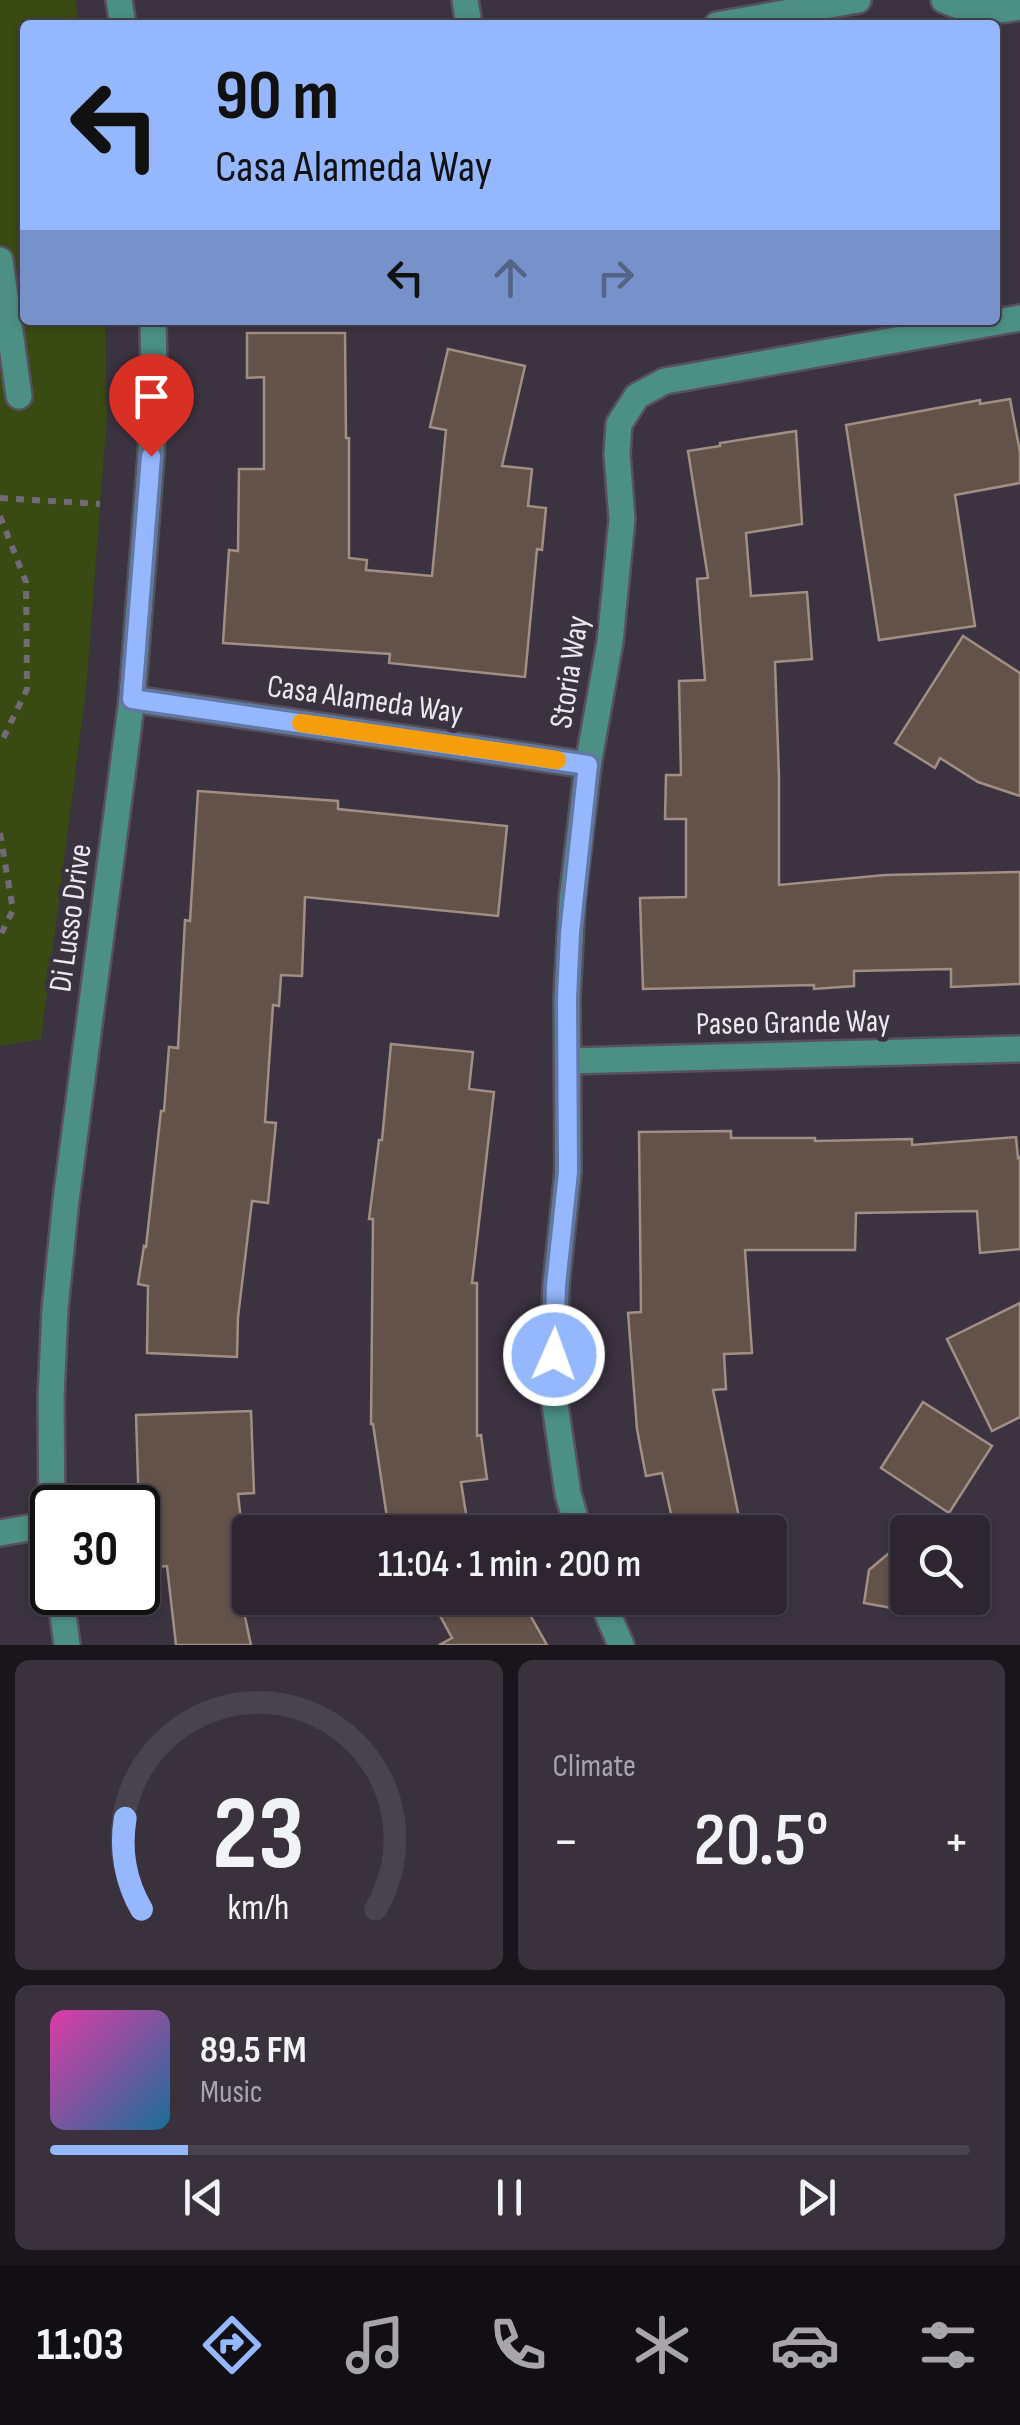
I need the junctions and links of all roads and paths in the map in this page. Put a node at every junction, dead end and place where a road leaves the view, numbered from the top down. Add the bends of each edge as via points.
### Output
1 (858, 0) edge
2 (944, 0) edge
3 (1020, 7) edge
4 (745, 20) edge
5 (0, 260) edge
6 (153, 325) edge
7 (980, 325) edge
8 (19, 396) dead end
9 (0, 498) edge
10 (100, 504) dead end
11 (0, 516) edge
12 (132, 699) junction
13 (0, 745) edge
14 (588, 765) junction
15 (0, 833) edge
16 (0, 936) edge
17 (1020, 1050) edge
18 (568, 1061) junction
19 (52, 1485) edge
20 (574, 1515) edge
21 (30, 1528) edge
22 (0, 1533) edge
23 (63, 1615) edge
24 (608, 1615) edge
25 (67, 1645) edge
26 (621, 1645) edge

1 - 4 street
2 - 3 street via 978,10
5 - 8 street
6 - 12 street, Di Lusso Drive via 151,456
7 - 14 street, Storia Way via 696,374 637,396 619,424 622,519
9 - 10 path
11 - 13 path via 26,582 26,689
12 - 14 street, Casa Alameda Way
12 - 19 street, Di Lusso Drive via 66,1200 55,1309
14 - 18 street, Storia Way via 572,901
15 - 16 path via 14,910
17 - 18 street, Paseo Grande Way
18 - 20 street, Storia Way via 568,1172 553,1390
21 - 22 street
23 - 25 street
24 - 26 street

